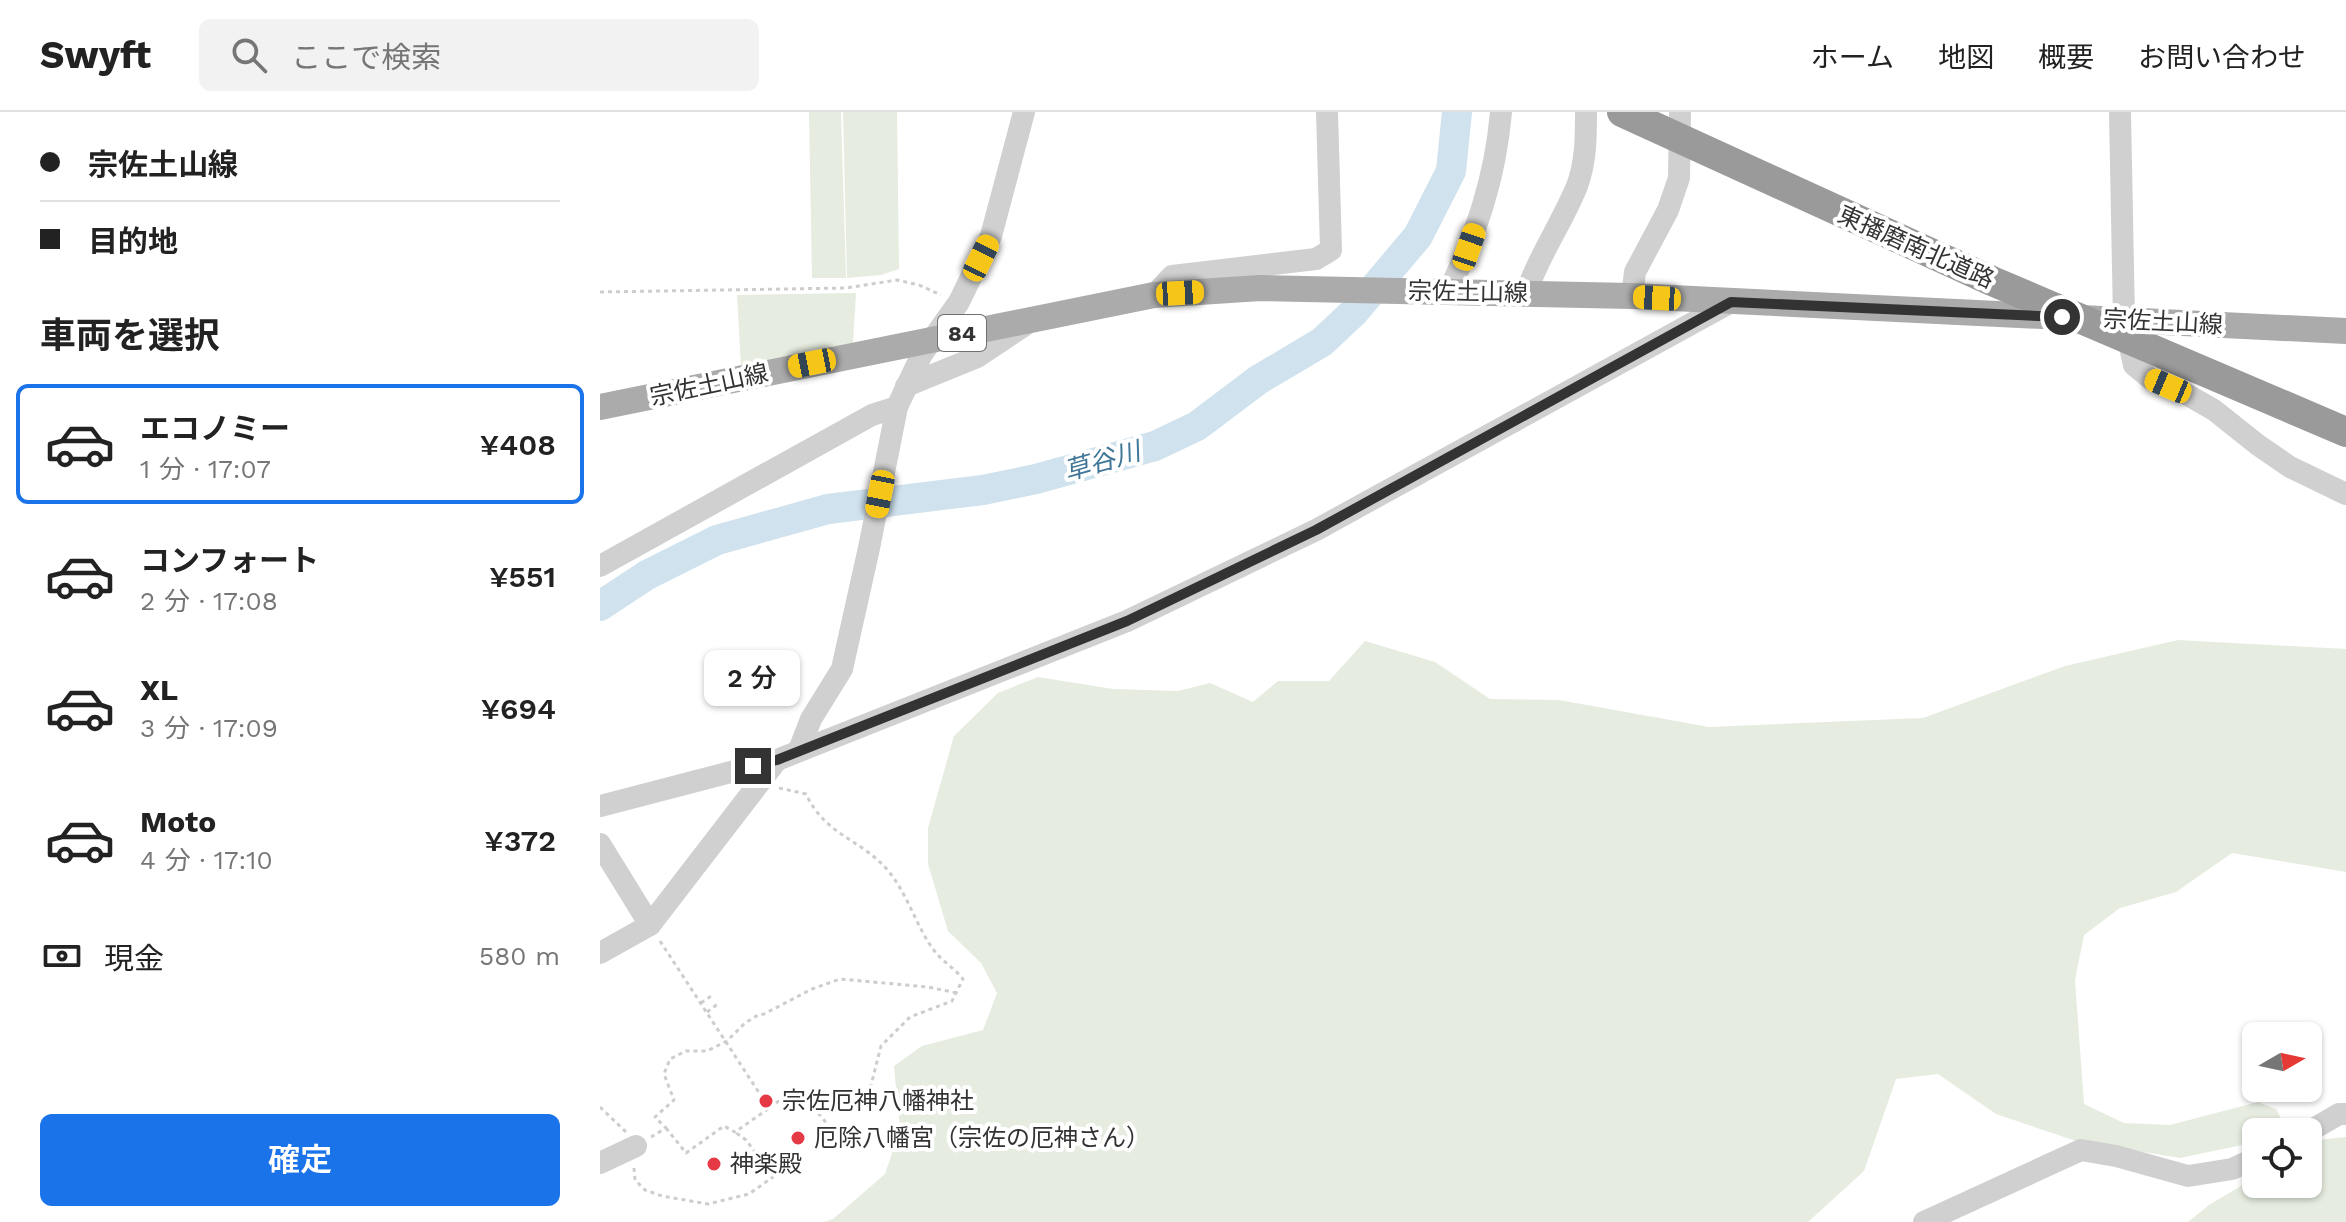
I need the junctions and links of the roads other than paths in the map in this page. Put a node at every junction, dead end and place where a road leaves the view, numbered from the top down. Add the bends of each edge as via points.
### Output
1 (1024, 112) edge
2 (1327, 112) edge
3 (1501, 112) edge
4 (1586, 112) edge
5 (1622, 112) edge
6 (1666, 112) edge
7 (1680, 112) edge
8 (2120, 112) edge
9 (1440, 291) junction
10 (1526, 293) junction
11 (1154, 295) junction
12 (1632, 296) junction
13 (1731, 302) junction
14 (1037, 318) junction
15 (2124, 320) junction
16 (2346, 331) edge
17 (931, 339) junction
18 (906, 386) junction
19 (2304, 405) junction
20 (600, 407) edge
21 (897, 407) junction
22 (2346, 411) edge
23 (2346, 432) edge
24 (2346, 494) edge
25 (600, 566) edge
26 (799, 750) junction
27 (777, 760) junction
28 (600, 806) edge
29 (600, 844) edge
30 (650, 925) junction
31 (600, 953) edge
32 (2346, 1114) edge
33 (2322, 1124) edge
34 (636, 1146) road end
35 (600, 1163) edge
36 (2242, 1164) edge
37 (1924, 1222) edge

1 - 17 street via 991,236 959,302
2 - 11 street via 1331,250 1316,259 1172,276
3 - 9 street via 1489,193 1469,247
4 - 10 street via 1578,184
5 - 19 highway, 東播磨南北道路 via 1992,281
6 - 19 highway, 東播磨南北道路
7 - 12 street via 1679,178 1635,272
8 - 15 street
9 - 10 main road, 宗佐土山線 / 84
9 - 11 main road, 宗佐土山線 / 84 via 1260,288
10 - 12 main road, 宗佐土山線 / 84
11 - 14 main road, 宗佐土山線 / 84
12 - 13 main road, 宗佐土山線 / 84
13 - 15 main road, 宗佐土山線 / 84
13 - 26 street via 1316,530 1127,621
14 - 17 main road, 宗佐土山線 / 84
14 - 18 street via 977,357
15 - 16 main road, 宗佐土山線 / 84
15 - 24 street via 2134,365 2151,379 2214,410 2290,467
17 - 18 street
17 - 20 main road, 宗佐土山線 / 84
18 - 21 street
19 - 22 highway, 東播磨南北道路
19 - 23 highway, 東播磨南北道路
21 - 25 street via 872,415
21 - 26 street via 842,669
26 - 27 street
27 - 28 street
27 - 30 street
29 - 30 street
30 - 31 street
32 - 33 street
34 - 35 street
36 - 37 street via 2188,1176 2081,1150

